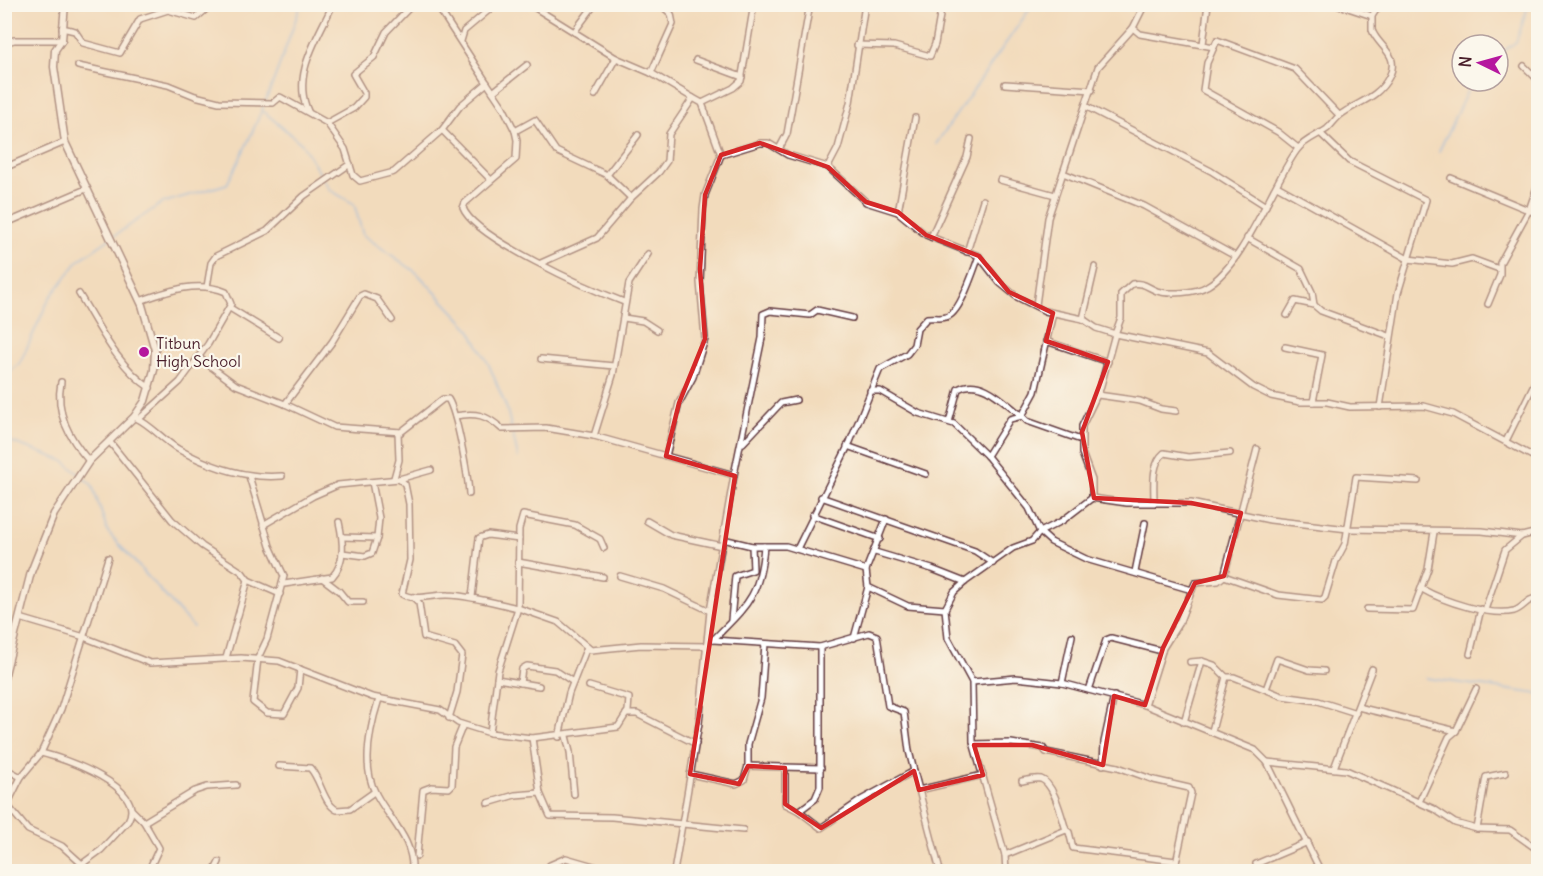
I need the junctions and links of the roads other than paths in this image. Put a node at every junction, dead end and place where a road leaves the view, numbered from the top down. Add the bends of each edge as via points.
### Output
1 (64, 4) edge
2 (159, 4) edge
3 (212, 4) edge
4 (333, 4) edge
5 (408, 4) edge
6 (436, 4) edge
7 (496, 4) edge
8 (595, 4) edge
9 (660, 4) edge
10 (754, 4) edge
11 (810, 4) edge
12 (865, 4) edge
13 (942, 4) edge
14 (1145, 4) edge
15 (1208, 4) edge
16 (1336, 4) edge
17 (1380, 4) edge
18 (532, 5) edge
19 (168, 10) junction
20 (153, 14) junction
21 (1372, 16) junction
22 (61, 28) junction
23 (1133, 28) junction
24 (574, 32) junction
25 (62, 40) junction
26 (461, 41) junction
27 (4, 43) edge
28 (1203, 44) junction
29 (857, 45) junction
30 (1214, 47) junction
31 (616, 58) junction
32 (696, 60) dead end
33 (527, 65) dead end
34 (78, 66) dead end
35 (1524, 66) dead end
36 (651, 74) junction
37 (742, 76) junction
38 (1539, 80) edge
39 (487, 83) junction
40 (1005, 84) dead end
41 (1092, 90) junction
42 (493, 92) junction
43 (595, 95) dead end
44 (693, 98) junction
45 (702, 103) junction
46 (1087, 107) junction
47 (308, 111) junction
48 (1339, 115) junction
49 (915, 118) dead end
50 (327, 123) junction
51 (442, 130) junction
52 (515, 131) junction
53 (1320, 133) junction
54 (638, 135) dead end
55 (971, 140) dead end
56 (65, 142) junction
57 (1298, 148) junction
58 (778, 149) junction
59 (721, 155) junction
60 (350, 164) junction
61 (4, 168) edge
62 (828, 168) junction
63 (1063, 173) junction
64 (607, 175) junction
65 (1451, 178) dead end
66 (491, 180) junction
67 (1000, 180) dead end
68 (1539, 184) edge
69 (1277, 186) junction
70 (86, 189) junction
71 (1055, 195) junction
72 (631, 198) junction
73 (983, 200) dead end
74 (1266, 206) junction
75 (1529, 210) junction
76 (898, 212) junction
77 (1539, 214) edge
78 (4, 224) edge
79 (931, 237) junction
80 (1247, 238) junction
81 (967, 252) junction
82 (648, 254) dead end
83 (979, 256) junction
84 (1235, 256) junction
85 (1408, 260) junction
86 (541, 263) junction
87 (1095, 267) dead end
88 (1499, 269) junction
89 (207, 287) junction
90 (79, 294) dead end
91 (140, 301) junction
92 (624, 302) junction
93 (1036, 304) junction
94 (1488, 304) dead end
95 (1314, 305) junction
96 (230, 308) junction
97 (1053, 313) junction
98 (1287, 315) dead end
99 (624, 318) junction
100 (852, 318) dead end
101 (1083, 319) junction
102 (392, 320) dead end
103 (657, 330) dead end
104 (1115, 334) junction
105 (1389, 336) junction
106 (279, 338) dead end
107 (1046, 341) junction
108 (1285, 347) dead end
109 (198, 357) junction
110 (541, 359) dead end
111 (1108, 362) junction
112 (614, 366) junction
113 (1539, 376) edge
114 (61, 382) dead end
115 (150, 388) junction
116 (870, 391) junction
117 (1098, 394) junction
118 (796, 400) dead end
119 (1313, 402) junction
120 (285, 404) junction
121 (1380, 407) junction
122 (1176, 411) dead end
123 (1022, 415) junction
124 (455, 416) junction
125 (137, 418) junction
126 (949, 422) junction
127 (398, 432) junction
128 (594, 436) junction
129 (1081, 440) junction
130 (109, 441) junction
131 (1506, 441) junction
132 (742, 444) junction
133 (847, 446) junction
134 (1257, 449) dead end
135 (1230, 453) dead end
136 (666, 456) junction
137 (987, 456) junction
138 (1539, 459) edge
139 (89, 460) junction
140 (431, 470) dead end
141 (926, 474) dead end
142 (734, 475) junction
143 (249, 476) junction
144 (282, 476) dead end
145 (397, 479) junction
146 (1418, 481) dead end
147 (372, 482) junction
148 (469, 494) dead end
149 (821, 497) junction
150 (1092, 498) junction
151 (1154, 501) junction
152 (1241, 513) junction
153 (813, 515) junction
154 (886, 519) junction
155 (647, 521) dead end
156 (339, 522) dead end
157 (1145, 523) dead end
158 (263, 525) junction
159 (1348, 529) junction
160 (1040, 532) junction
161 (1434, 532) junction
162 (1539, 532) edge
163 (1522, 536) junction
164 (343, 537) junction
165 (376, 538) junction
166 (519, 539) junction
167 (880, 539) junction
168 (722, 543) junction
169 (752, 546) junction
170 (764, 546) junction
171 (604, 549) dead end
172 (797, 549) junction
173 (875, 552) junction
174 (342, 553) junction
175 (108, 558) dead end
176 (518, 562) junction
177 (993, 563) junction
178 (866, 570) junction
179 (1135, 572) junction
180 (620, 576) dead end
181 (1224, 576) junction
182 (320, 577) junction
183 (603, 577) dead end
184 (248, 579) junction
185 (965, 582) junction
186 (284, 584) junction
187 (868, 587) junction
188 (1422, 589) junction
189 (1192, 590) junction
190 (280, 594) junction
191 (413, 597) junction
192 (472, 597) junction
193 (1539, 598) edge
194 (363, 602) dead end
195 (518, 608) junction
196 (945, 609) junction
197 (1367, 609) dead end
198 (1483, 610) junction
199 (710, 611) junction
200 (20, 618) junction
201 (731, 622) junction
202 (81, 636) junction
203 (1072, 636) dead end
204 (711, 638) junction
205 (854, 638) junction
206 (765, 644) junction
207 (706, 646) junction
208 (587, 647) junction
209 (820, 647) junction
210 (1162, 651) junction
211 (1470, 654) dead end
212 (226, 658) junction
213 (258, 658) junction
214 (1202, 661) junction
215 (1190, 662) dead end
216 (300, 669) junction
217 (1372, 669) dead end
218 (1324, 670) dead end
219 (1226, 677) junction
220 (4, 678) edge
221 (497, 679) junction
222 (573, 682) junction
223 (972, 682) junction
224 (520, 683) junction
225 (1062, 683) junction
226 (539, 686) dead end
227 (589, 686) dead end
228 (1476, 689) dead end
229 (1089, 690) junction
230 (1266, 690) junction
231 (1114, 696) junction
232 (378, 699) junction
233 (1145, 705) junction
234 (1357, 710) junction
235 (625, 714) junction
236 (450, 718) junction
237 (1184, 722) junction
238 (463, 725) junction
239 (1212, 731) junction
240 (1456, 731) junction
241 (490, 733) junction
242 (566, 736) junction
243 (559, 737) junction
244 (532, 738) junction
245 (696, 744) junction
246 (974, 744) junction
247 (41, 753) junction
248 (1267, 762) junction
249 (1103, 765) junction
250 (279, 766) dead end
251 (748, 766) junction
252 (4, 768) edge
253 (785, 768) junction
254 (821, 768) junction
255 (1334, 768) junction
256 (914, 771) junction
257 (1506, 773) dead end
258 (690, 774) junction
259 (982, 775) junction
260 (21, 777) junction
261 (1022, 781) dead end
262 (236, 785) dead end
263 (919, 790) junction
264 (374, 792) junction
265 (540, 793) junction
266 (574, 794) dead end
267 (1419, 802) junction
268 (488, 803) dead end
269 (6, 809) edge
270 (132, 810) junction
271 (799, 811) junction
272 (144, 822) junction
273 (680, 824) junction
274 (1477, 829) junction
275 (743, 830) dead end
276 (1066, 830) junction
277 (1308, 842) junction
278 (1539, 850) edge
279 (1005, 855) junction
280 (417, 856) dead end
281 (1176, 861) junction
282 (219, 862) dead end
283 (1256, 864) dead end
284 (550, 865) dead end
285 (939, 867) dead end
286 (148, 872) edge
287 (214, 872) edge
288 (412, 872) edge
289 (630, 872) edge
290 (674, 872) edge
291 (1005, 872) edge
292 (1174, 872) edge
293 (1321, 872) edge

1 - 22 street
2 - 19 street
2 - 20 street
3 - 19 street via 196,18
4 - 47 street via 302,77 301,96
5 - 50 street via 410,7 386,32 374,57 353,74 364,97 354,108
6 - 26 street
7 - 26 street via 464,31
8 - 24 street
9 - 36 street via 671,14 673,24
10 - 37 street
11 - 58 street via 787,134
12 - 29 street
13 - 29 street via 930,56 894,46
14 - 23 street
15 - 28 street
16 - 21 street
17 - 21 street
18 - 24 street
19 - 20 street
20 - 22 street via 136,22 120,53 83,44 75,31
21 - 48 street via 1374,35 1387,48 1392,67 1380,90
22 - 25 street
23 - 28 street via 1140,34
23 - 41 street via 1102,60
24 - 31 street
25 - 27 street
25 - 56 street via 55,50 54,67
26 - 39 street
28 - 30 street
29 - 62 street via 850,103 838,148
30 - 48 street via 1217,40 1294,69
30 - 57 street via 1203,90 1278,132
31 - 36 street
31 - 43 street
32 - 37 street
33 - 42 street
34 - 47 street via 168,85 219,102 273,102 280,97
35 - 38 street
36 - 44 street
37 - 45 street via 733,88
39 - 42 street
39 - 51 street via 454,112
40 - 41 street
41 - 46 street
42 - 52 street
44 - 45 street
44 - 72 street via 669,134 665,164
45 - 59 street
46 - 63 street
46 - 74 street via 1220,176
47 - 50 street
48 - 53 street
49 - 76 street
50 - 60 street
51 - 60 street via 394,172 360,181
51 - 66 street
52 - 64 street via 536,120 556,151
52 - 66 street via 518,155
53 - 57 street
53 - 85 street via 1349,161 1426,200
54 - 64 street
55 - 79 street
56 - 61 street
56 - 70 street
57 - 69 street
58 - 59 street via 760,143
58 - 62 street
59 - 136 street via 703,209 700,282 705,339 679,403
60 - 89 street via 304,196 267,231 216,256
62 - 76 street via 862,199
63 - 71 street
63 - 84 street via 1144,206
64 - 72 street
65 - 75 street
66 - 86 street via 465,203 465,214 487,233
67 - 71 street
68 - 75 street
69 - 74 street
69 - 85 street
70 - 78 street
70 - 91 street
71 - 93 street via 1044,237
72 - 86 street via 597,238
73 - 81 street
74 - 80 street
75 - 77 street
75 - 88 street
76 - 79 street
79 - 81 street
80 - 84 street
80 - 95 street via 1301,269
81 - 83 street
82 - 92 street via 632,275
83 - 93 street via 1009,291
83 - 116 street via 953,313 948,318 927,318 921,323 914,345 899,360 880,369
84 - 104 street via 1213,282 1197,290 1166,292 1132,284 1121,294 1121,318
85 - 88 street via 1452,264 1472,258
85 - 105 street
86 - 92 street
87 - 101 street
88 - 94 street via 1500,276
89 - 91 street via 182,287
89 - 96 street via 226,292
90 - 115 street via 113,349 139,381
91 - 115 street via 155,350
92 - 99 street
93 - 97 street
95 - 98 street via 1295,301
95 - 105 street
96 - 106 street
96 - 109 street
97 - 101 street
97 - 107 street
99 - 103 street via 643,321
99 - 112 street
100 - 132 street via 826,310 810,315 764,312
101 - 104 street
102 - 120 street via 377,299 360,296
104 - 111 street
104 - 119 street via 1208,353 1262,392
105 - 121 street
107 - 111 street
107 - 123 street via 1035,392
108 - 119 street via 1322,355
109 - 120 street via 236,385
109 - 125 street via 180,382
110 - 112 street
111 - 117 street
112 - 128 street
113 - 131 street
114 - 139 street via 58,397 68,432
115 - 125 street
116 - 126 street via 880,391 918,413
116 - 133 street
117 - 122 street
117 - 129 street via 1086,416
118 - 132 street via 781,403
119 - 121 street
120 - 127 street via 334,427
121 - 131 street via 1424,406 1444,411
123 - 126 street via 1000,397 974,385 958,389
123 - 129 street via 1027,421
123 - 137 street via 1010,419
124 - 127 street via 445,399
124 - 128 street via 483,416 502,429 546,428
124 - 148 street
125 - 130 street
125 - 143 street via 177,448
126 - 137 street
127 - 145 street
128 - 136 street
129 - 150 street via 1092,480
130 - 139 street
130 - 184 street via 172,520
131 - 138 street
132 - 142 street
133 - 141 street
133 - 149 street
134 - 152 street
135 - 151 street via 1188,457 1164,453 1155,468
136 - 142 street
137 - 160 street via 1029,508
139 - 200 street via 69,488 39,548
140 - 145 street
142 - 168 street
143 - 144 street
143 - 158 street
145 - 147 street
145 - 191 street via 405,484 409,504 410,560 401,591 404,596
146 - 159 street via 1356,477
147 - 158 street via 327,489
147 - 165 street via 379,518
149 - 153 street
149 - 154 street
150 - 151 street via 1127,503
150 - 160 street
151 - 152 street via 1191,503
152 - 159 street
152 - 181 street
153 - 167 street
153 - 172 street
154 - 167 street
154 - 177 street via 975,551
155 - 168 street via 671,535
156 - 164 street
157 - 179 street
158 - 186 street via 283,570
159 - 161 street
159 - 181 street via 1322,600 1278,595
160 - 177 street via 1032,542 1012,548
160 - 179 street via 1077,556
161 - 163 street via 1502,532
161 - 188 street
162 - 163 street
163 - 198 street via 1505,550
164 - 165 street
164 - 174 street
165 - 174 street via 372,553
166 - 171 street via 521,518 528,514 575,525 600,538
166 - 176 street
166 - 192 street via 488,535 479,538
167 - 173 street
168 - 169 street
168 - 199 street
169 - 170 street
169 - 201 street via 753,570 735,576
170 - 172 street
170 - 201 street via 754,597
172 - 178 street
173 - 178 street
173 - 185 street
174 - 182 street via 336,573
175 - 202 street
176 - 183 street
176 - 195 street
177 - 185 street
178 - 187 street
179 - 189 street
180 - 199 street via 664,589
181 - 189 street via 1218,581 1195,583
182 - 186 street
182 - 194 street via 348,602
184 - 190 street
184 - 212 street
185 - 196 street
186 - 190 street
187 - 196 street via 908,606
187 - 205 street
188 - 197 street via 1413,610
188 - 198 street
189 - 210 street
190 - 213 street
191 - 192 street
191 - 236 street via 419,603 424,637 454,646 462,654
192 - 195 street
193 - 198 street via 1529,599 1513,611
195 - 208 street via 558,622
195 - 221 street
196 - 223 street via 948,638
198 - 211 street
199 - 204 street
200 - 202 street
200 - 220 street
201 - 204 street
202 - 212 street via 150,663
202 - 247 street via 61,709
203 - 225 street
204 - 206 street
204 - 207 street
205 - 209 street
205 - 256 street via 869,633 877,636 887,703 890,708 904,712
206 - 209 street
206 - 251 street via 760,698 748,744
207 - 208 street via 631,645 596,650
207 - 245 street
208 - 222 street
209 - 254 street
210 - 229 street via 1106,640
210 - 233 street
212 - 213 street
213 - 216 street
213 - 216 street via 252,702 267,712 284,714 298,688
214 - 215 street
214 - 219 street via 1214,665
214 - 237 street
216 - 232 street
217 - 234 street
218 - 230 street via 1309,670 1277,659
219 - 230 street
219 - 239 street
221 - 224 street
221 - 241 street
222 - 224 street via 555,669 527,666 522,669
222 - 243 street
223 - 225 street via 1017,678
223 - 246 street
224 - 226 street
225 - 229 street
227 - 235 street via 629,698
228 - 240 street
229 - 231 street
230 - 234 street
231 - 233 street
231 - 249 street
232 - 236 street via 440,710
232 - 264 street via 368,760
233 - 237 street
234 - 240 street
234 - 255 street
235 - 242 street via 618,727
235 - 245 street via 637,714
236 - 238 street
237 - 239 street
238 - 241 street
238 - 280 street via 454,747 452,785 423,790
239 - 248 street via 1255,750
240 - 267 street via 1449,737
241 - 244 street
242 - 243 street
242 - 266 street
243 - 244 street
244 - 265 street
245 - 258 street
246 - 249 street via 1032,744 1046,752
246 - 259 street
247 - 260 street
247 - 270 street via 69,760 115,786
248 - 255 street
248 - 277 street
249 - 281 street via 1191,790
250 - 264 street via 310,768 330,806 337,810 350,809
251 - 253 street
251 - 258 street via 739,784
252 - 260 street
253 - 254 street
253 - 271 street via 785,804
254 - 271 street via 815,799
255 - 267 street
256 - 263 street
256 - 271 street via 876,790 821,828
257 - 274 street via 1486,777
258 - 273 street
259 - 263 street
259 - 279 street
260 - 269 street
261 - 276 street via 1045,782
262 - 272 street via 195,791
263 - 285 street
264 - 288 street via 405,837 413,858
265 - 268 street
265 - 273 street via 547,812 554,817 612,816
267 - 274 street via 1455,823
269 - 270 street via 28,830 62,846 82,864 128,821
270 - 272 street
272 - 286 street via 159,848
273 - 275 street
273 - 290 street
274 - 278 street via 1510,830
276 - 279 street
276 - 281 street via 1073,848
277 - 283 street
277 - 293 street
279 - 291 street
281 - 292 street
282 - 287 street
284 - 289 street via 570,859

